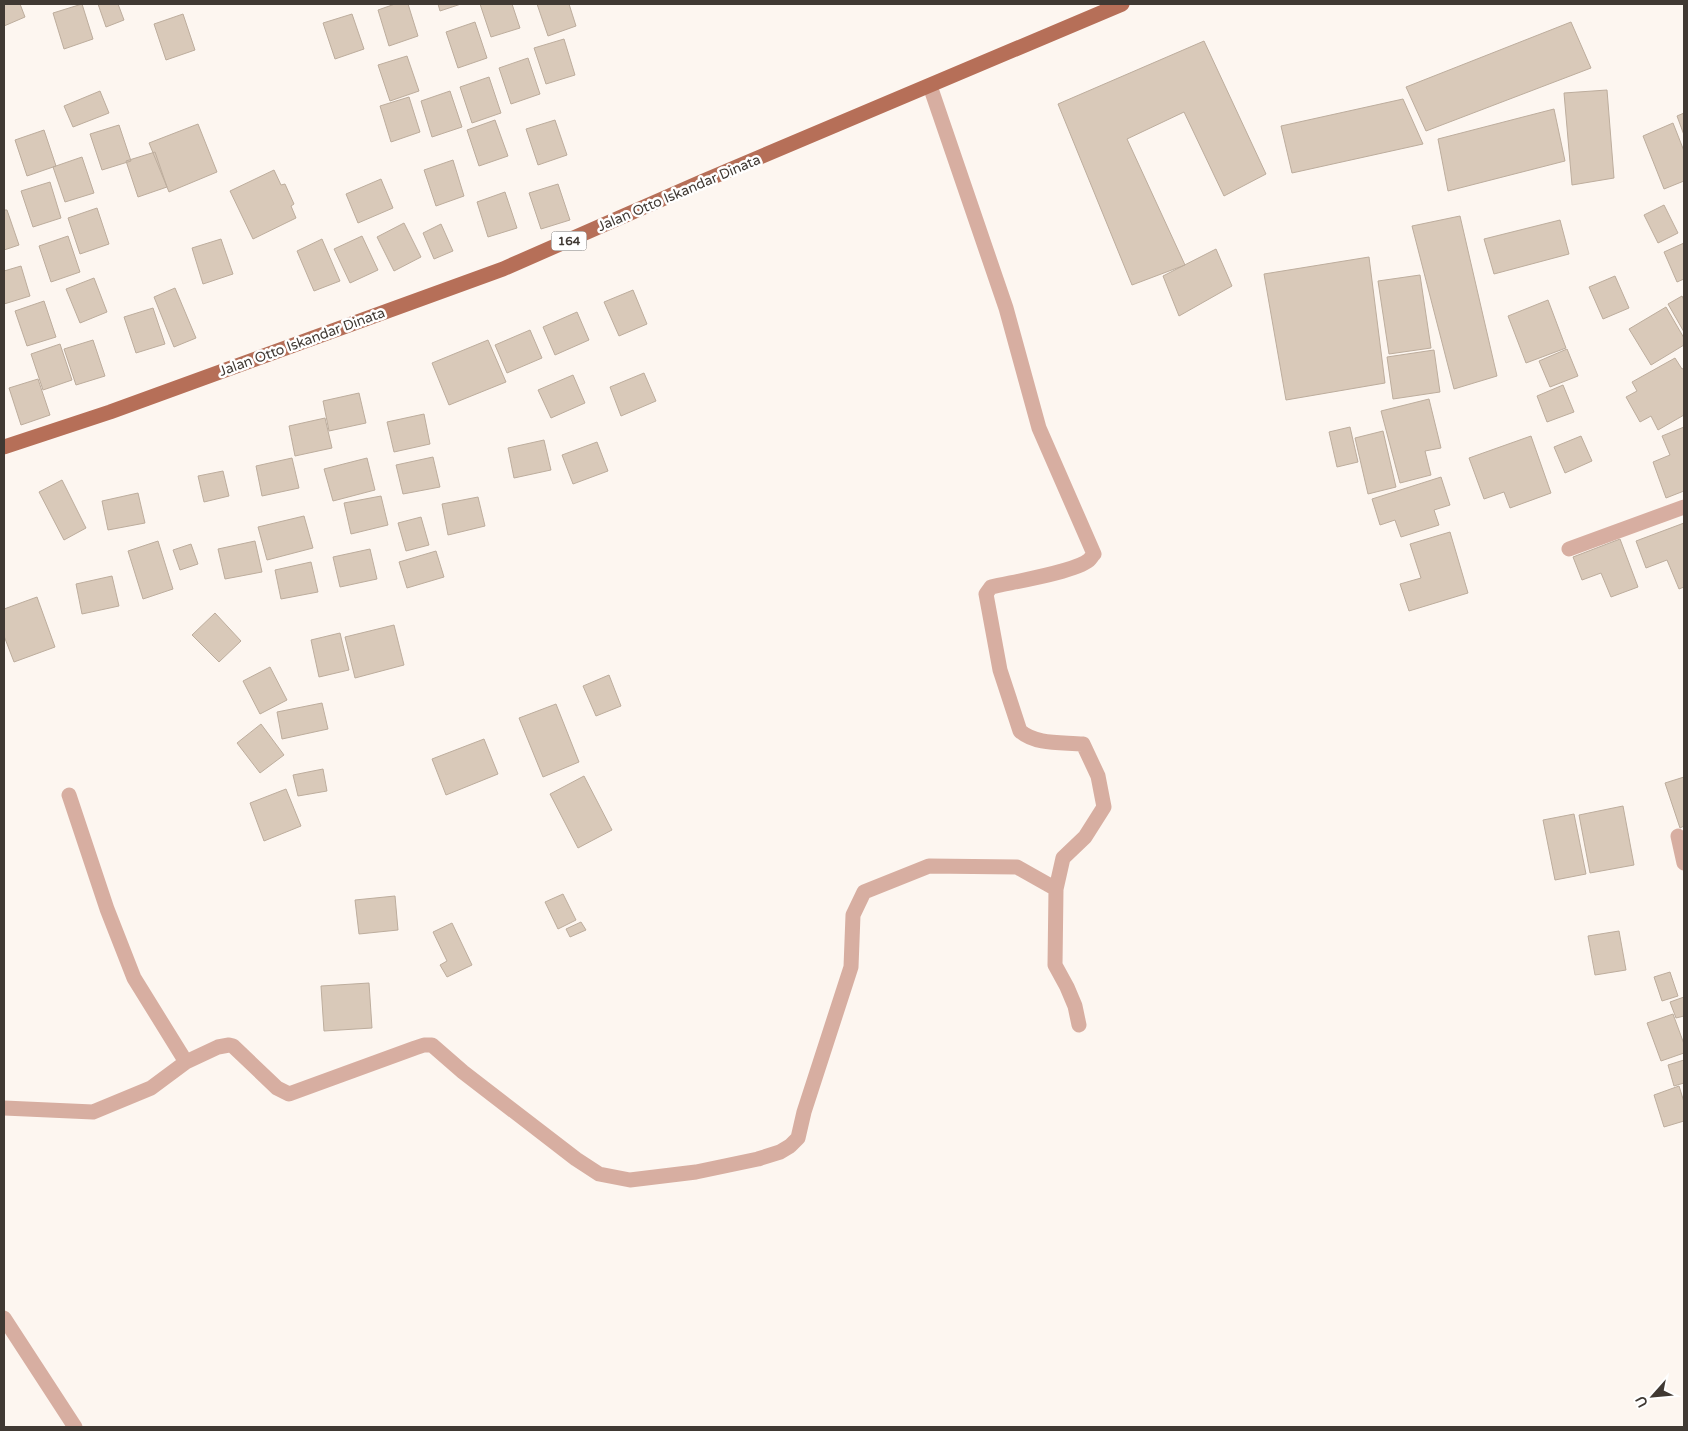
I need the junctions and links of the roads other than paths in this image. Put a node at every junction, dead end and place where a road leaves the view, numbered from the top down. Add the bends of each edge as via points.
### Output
1 (1122, 4) edge
2 (930, 86) junction
3 (4, 447) edge
4 (1684, 507) edge
5 (1568, 549) dead end
6 (69, 796) dead end
7 (1676, 836) edge
8 (1684, 863) edge
9 (1056, 888) junction
10 (1079, 1025) dead end
11 (186, 1062) junction
12 (4, 1108) edge
13 (4, 1318) edge
14 (75, 1427) edge

1 - 2 main road, Jalan Otto Iskandar Dinata / 164
2 - 3 main road, Jalan Otto Iskandar Dinata / 164 via 503,270
2 - 9 street via 1006,308 1039,428 1094,554 1079,565 992,587 986,594 1000,670 1020,731 1038,740 1083,744 1098,776 1104,808 1085,837 1063,858
4 - 5 street
6 - 11 street via 106,909 134,978
7 - 8 street
9 - 10 street via 1055,965 1072,999
9 - 11 street via 1017,867 929,866 864,892 854,915 851,967 798,1138 780,1152 696,1172 630,1180 599,1174 432,1045 415,1048 288,1094 277,1088 233,1046 218,1047
11 - 12 street via 151,1088 93,1112
13 - 14 street

